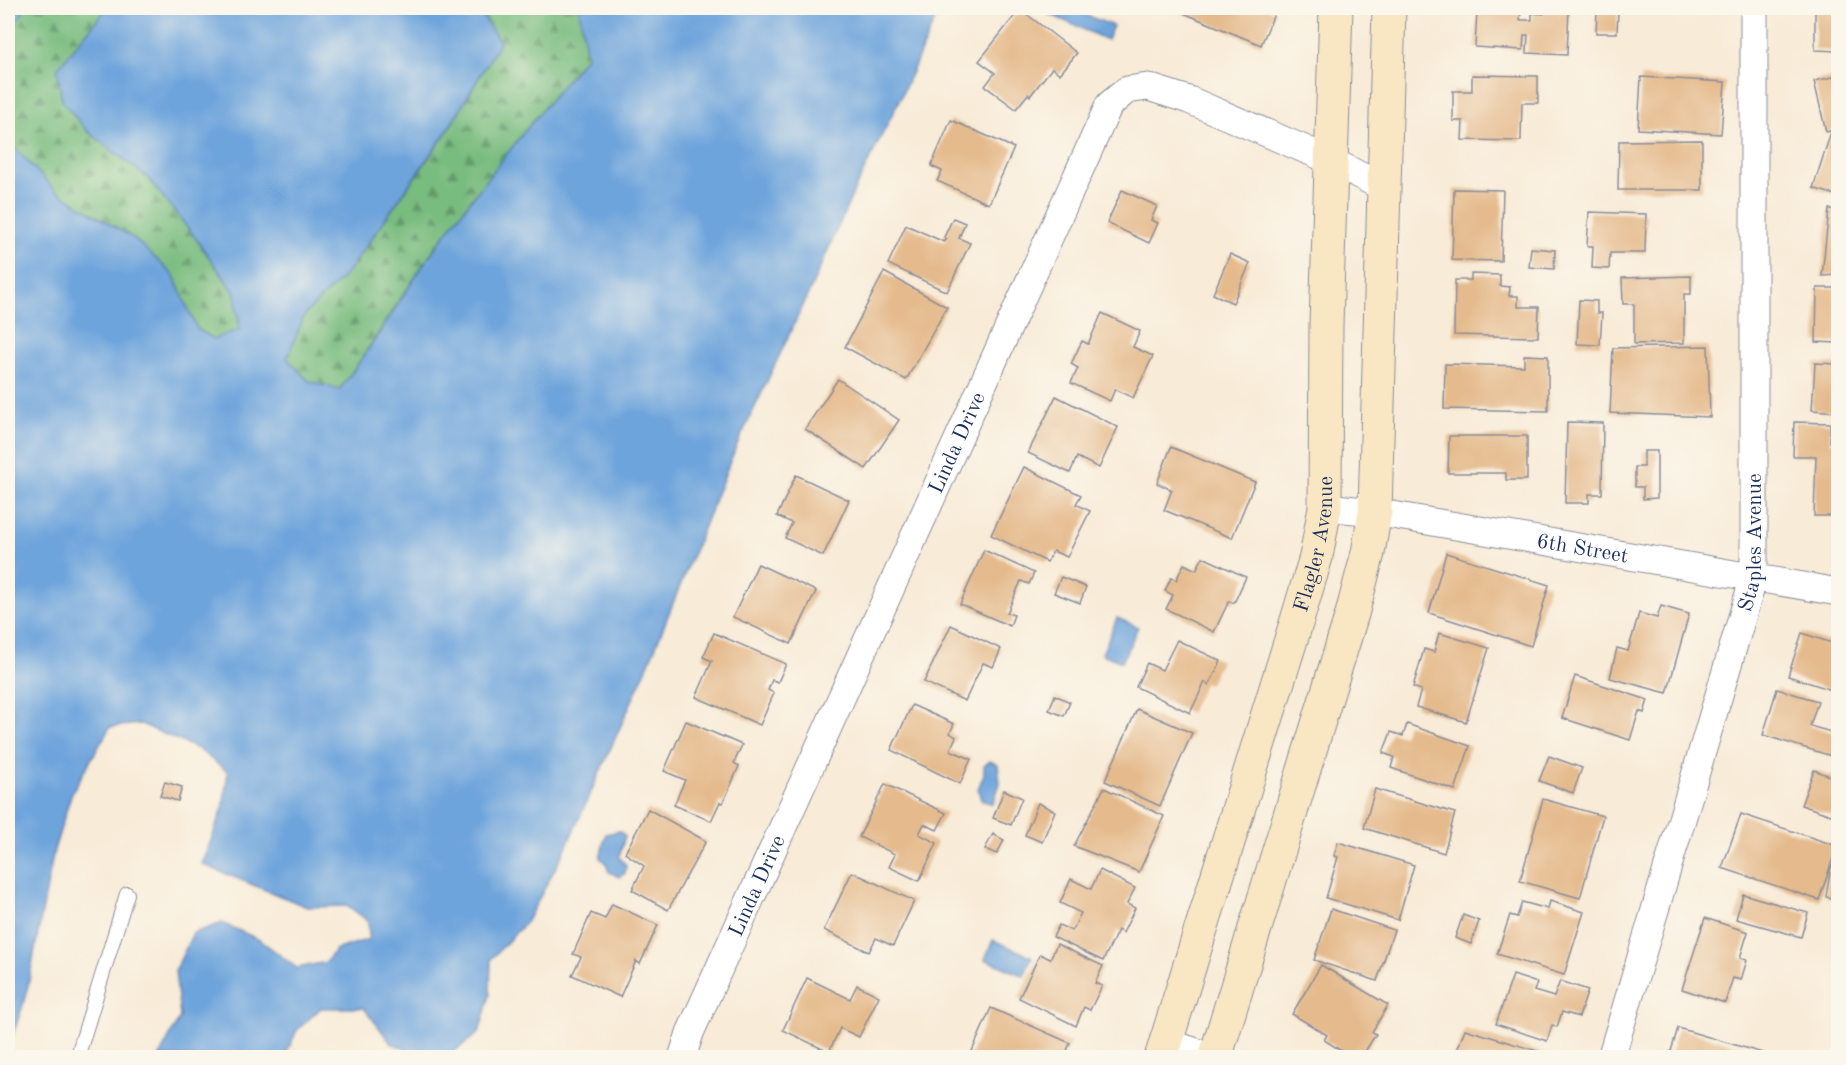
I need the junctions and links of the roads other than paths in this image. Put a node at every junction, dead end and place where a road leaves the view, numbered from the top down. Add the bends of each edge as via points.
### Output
1 (1336, 8) edge
2 (1389, 8) edge
3 (1754, 8) edge
4 (1330, 160) junction
5 (1384, 188) junction
6 (1325, 507) junction
7 (1375, 512) junction
8 (1754, 577) junction
9 (1839, 592) edge
10 (127, 894) dead end
11 (1163, 1050) edge
12 (77, 1058) edge
13 (682, 1058) edge
14 (1215, 1058) edge
15 (1611, 1058) edge

1 - 4 main road, Flagler Avenue
2 - 5 main road
3 - 8 street, Staples Avenue
4 - 5 street, Linda Drive
4 - 6 main road, Flagler Avenue
4 - 13 street, Linda Drive via 1189,100 1148,87 1128,90 1109,105
5 - 7 main road
6 - 7 street, 6th Street
6 - 11 main road, Flagler Avenue via 1316,557
7 - 8 street, 6th Street
7 - 14 main road via 1352,614
8 - 9 street, 6th Street
8 - 15 street, Staples Avenue
10 - 12 lane
11 - 14 street

